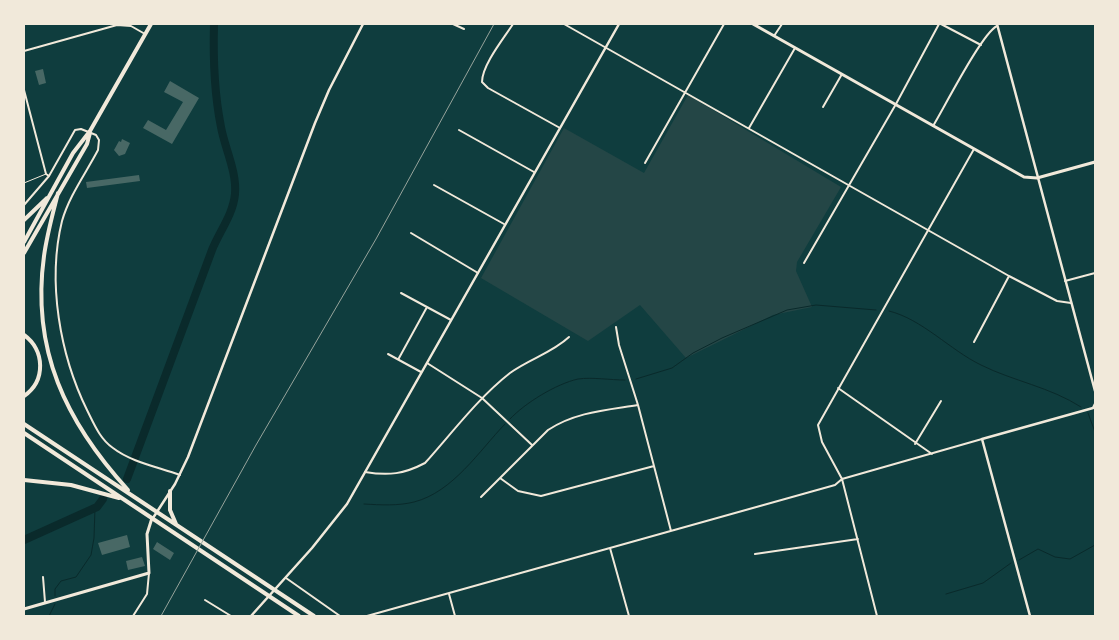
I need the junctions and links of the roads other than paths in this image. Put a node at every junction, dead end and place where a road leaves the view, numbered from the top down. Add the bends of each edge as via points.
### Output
1 (151, 24) edge
2 (363, 24) edge
3 (453, 24) edge
4 (514, 24) edge
5 (564, 24) edge
6 (619, 24) edge
7 (724, 24) edge
8 (753, 24) edge
9 (782, 24) edge
10 (940, 24) edge
11 (997, 25) edge
12 (464, 29) dead end
13 (145, 34) junction
14 (774, 36) junction
15 (981, 45) junction
16 (606, 47) junction
17 (795, 48) junction
18 (24, 51) edge
19 (842, 74) junction
20 (24, 90) edge
21 (686, 94) junction
22 (896, 104) junction
23 (823, 107) dead end
24 (933, 126) junction
25 (560, 128) junction
26 (750, 128) junction
27 (459, 130) dead end
28 (90, 131) junction
29 (974, 149) junction
30 (1095, 162) edge
31 (644, 163) dead end
32 (534, 172) junction
33 (48, 175) junction
34 (1038, 178) junction
35 (24, 183) edge
36 (434, 185) dead end
37 (848, 185) junction
38 (58, 192) junction
39 (50, 195) junction
40 (24, 205) edge
41 (24, 220) edge
42 (504, 224) junction
43 (929, 230) junction
44 (412, 233) dead end
45 (24, 242) edge
46 (24, 253) edge
47 (804, 263) dead end
48 (1095, 272) edge
49 (478, 273) junction
50 (1009, 276) junction
51 (1065, 281) junction
52 (401, 293) dead end
53 (1071, 303) junction
54 (427, 307) junction
55 (451, 320) junction
56 (616, 326) dead end
57 (24, 335) edge
58 (569, 337) dead end
59 (974, 342) dead end
60 (388, 354) dead end
61 (398, 358) junction
62 (427, 363) junction
63 (422, 372) junction
64 (838, 388) junction
65 (1095, 391) edge
66 (24, 396) edge
67 (482, 398) junction
68 (941, 401) dead end
69 (1095, 404) edge
70 (638, 405) junction
71 (1094, 408) edge
72 (24, 424) edge
73 (24, 433) edge
74 (982, 439) junction
75 (915, 444) junction
76 (532, 445) junction
77 (932, 454) junction
78 (654, 466) junction
79 (366, 472) junction
80 (180, 475) junction
81 (500, 478) junction
82 (842, 479) junction
83 (24, 480) edge
84 (170, 492) junction
85 (133, 495) junction
86 (481, 497) dead end
87 (125, 500) junction
88 (157, 512) junction
89 (152, 518) junction
90 (177, 526) junction
91 (671, 531) junction
92 (858, 539) junction
93 (610, 548) junction
94 (755, 554) dead end
95 (149, 573) junction
96 (43, 577) dead end
97 (286, 578) junction
98 (449, 594) junction
99 (205, 600) dead end
100 (45, 603) junction
101 (24, 609) edge
102 (133, 616) edge
103 (231, 616) edge
104 (251, 616) edge
105 (299, 616) edge
106 (314, 616) edge
107 (340, 616) edge
108 (367, 616) edge
109 (455, 616) edge
110 (629, 616) edge
111 (878, 616) edge
112 (1030, 616) edge

1 - 13 main road
2 - 80 street via 328,90
3 - 12 street
4 - 25 street via 482,75 482,82
5 - 16 street
6 - 16 street
7 - 21 street
8 - 14 main road
9 - 14 street
10 - 15 street
10 - 22 street
11 - 15 street
11 - 34 street
13 - 18 street via 122,24
13 - 28 main road
14 - 17 main road
15 - 24 street
16 - 21 street
16 - 25 street
17 - 19 main road
17 - 26 street
19 - 22 main road
19 - 23 street
20 - 33 street
21 - 26 street
21 - 31 street
22 - 24 main road
22 - 37 street
24 - 29 main road
25 - 32 street
26 - 37 street
27 - 32 street
28 - 33 street via 81,129 74,132
28 - 38 main road via 87,144
28 - 39 main road via 80,141
28 - 80 street via 99,140 98,150 66,210 61,229 57,287 59,321 72,376 94,424 112,448
29 - 34 main road via 1024,177
29 - 43 street
30 - 34 main road
32 - 42 street
33 - 35 lane
33 - 40 street
34 - 51 street
36 - 42 street
37 - 43 street
37 - 47 street
38 - 46 main road
38 - 85 main road via 42,271 42,320 48,351 60,389 79,427 95,452
39 - 41 main road
39 - 45 main road
42 - 49 street
43 - 50 street
43 - 64 street
44 - 49 street
48 - 51 street
49 - 55 street
50 - 53 street via 1057,301
50 - 59 street
51 - 53 street
52 - 54 street
53 - 65 street
54 - 55 street
54 - 61 street
55 - 62 street
56 - 70 street via 618,345
57 - 66 main road via 38,352 40,366 36,384
58 - 67 street via 551,352 511,373
60 - 61 street
61 - 63 street
62 - 63 street
62 - 67 street
63 - 79 street
64 - 75 street
64 - 82 street via 819,421 818,431
67 - 76 street
67 - 79 street via 425,463 392,475
68 - 75 street
69 - 71 street
70 - 76 street via 567,419
70 - 78 street
71 - 74 street
72 - 85 main road
73 - 87 main road
74 - 77 street
74 - 112 street
75 - 77 street
76 - 81 street
77 - 82 street
78 - 81 street via 541,496 518,491
78 - 91 street
79 - 97 street via 338,517
80 - 84 street
81 - 86 street
82 - 91 street via 836,485
82 - 92 street
83 - 87 main road via 71,485
84 - 88 street
84 - 90 main road via 170,510
85 - 88 main road
87 - 89 main road
88 - 89 street
88 - 90 main road
89 - 95 main road via 147,529
89 - 105 main road
90 - 106 main road
91 - 93 street
92 - 94 street
92 - 111 street
93 - 98 street
93 - 110 street
95 - 100 main road
95 - 102 street via 147,594
96 - 100 street
97 - 104 street
97 - 107 street
98 - 108 street
98 - 109 street
99 - 103 street
100 - 101 main road

